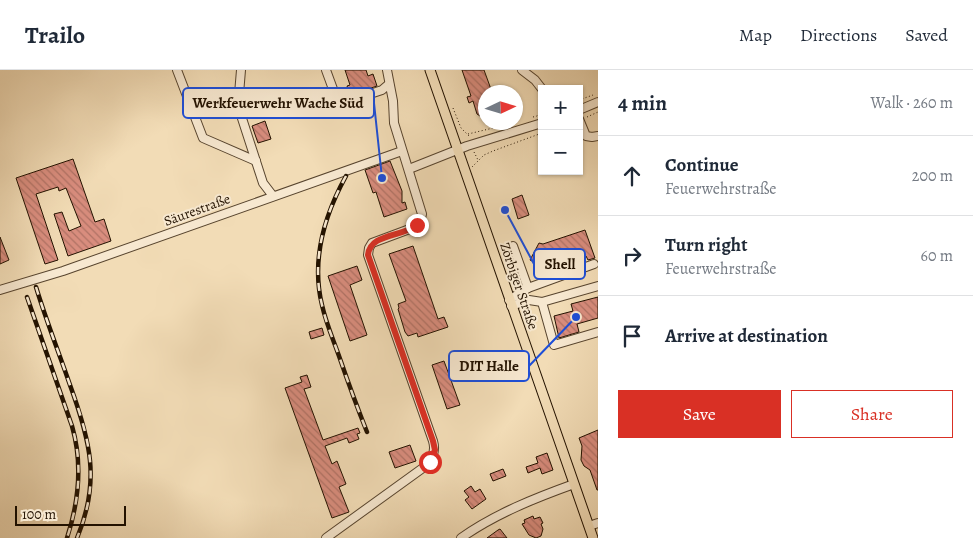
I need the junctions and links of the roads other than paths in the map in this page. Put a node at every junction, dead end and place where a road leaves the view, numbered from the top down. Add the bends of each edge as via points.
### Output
1 (177, 70) edge
2 (241, 70) edge
3 (326, 70) edge
4 (387, 70) edge
5 (430, 70) edge
6 (522, 70) edge
7 (388, 84) junction
8 (539, 85) edge
9 (598, 102) edge
10 (583, 108) edge
11 (538, 124) edge
12 (583, 129) edge
13 (598, 136) edge
14 (402, 150) junction
15 (457, 151) junction
16 (256, 161) junction
17 (409, 169) junction
18 (273, 196) junction
19 (513, 246) dead end
20 (594, 264) dead end
21 (598, 286) edge
22 (528, 288) junction
23 (0, 290) edge
24 (542, 302) junction
25 (510, 303) junction
26 (598, 332) edge
27 (574, 484) junction
28 (594, 524) edge
29 (326, 538) edge
30 (461, 538) edge
31 (593, 538) edge

1 - 16 street via 203,138
2 - 16 street via 238,106
3 - 7 street via 337,100 346,102 382,90
4 - 7 street
5 - 15 main road, Zörbiger Straße
6 - 8 street
7 - 14 street
9 - 10 street
11 - 15 street
12 - 13 street via 586,136
14 - 17 street
14 - 18 street, Säurestraße
15 - 17 street
15 - 25 main road, Zörbiger Straße
16 - 18 street via 263,183
17 - 29 street via 422,210 420,222 412,229 376,241 370,246 368,255 433,441 434,454 427,465
18 - 23 street, Säurestraße via 63,271
19 - 22 street
20 - 22 street
21 - 24 street
22 - 25 street
24 - 25 street
24 - 26 street via 554,345
25 - 27 main road, Zörbiger Straße
27 - 28 main road, Zörbiger Straße
27 - 30 street via 496,517
28 - 31 main road, Zörbiger Straße

